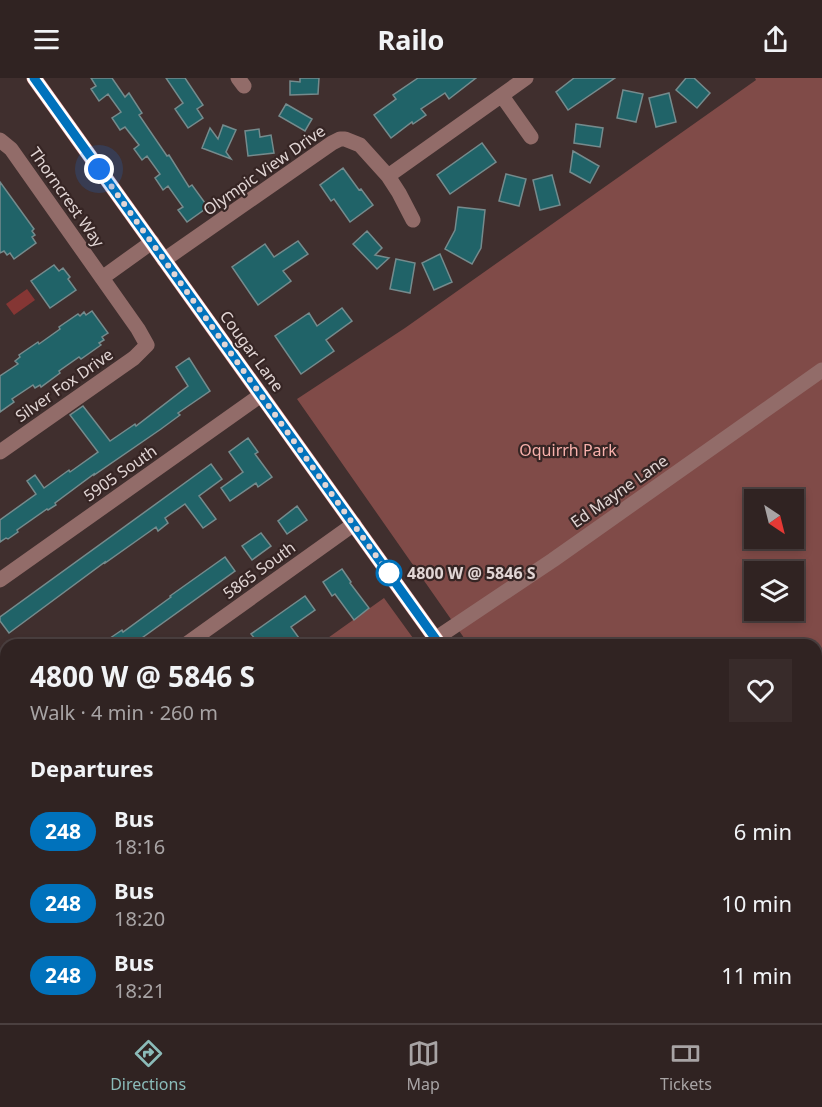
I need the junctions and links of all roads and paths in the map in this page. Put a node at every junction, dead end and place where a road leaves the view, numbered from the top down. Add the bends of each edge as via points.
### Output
1 (34, 78) edge
2 (526, 78) edge
3 (502, 96) junction
4 (531, 137) dead end
5 (0, 140) edge
6 (388, 176) junction
7 (413, 220) dead end
8 (152, 242) junction
9 (164, 260) junction
10 (102, 278) junction
11 (147, 345) joint
12 (822, 370) edge
13 (261, 395) junction
14 (0, 452) edge
15 (354, 524) junction
16 (0, 580) edge
17 (193, 639) edge
18 (436, 639) edge
19 (442, 639) edge

1 - 8 main road, Cougar Lane
2 - 3 street
3 - 4 street
3 - 6 street
5 - 10 street, Thorncrest Way via 11,149
6 - 7 street
6 - 9 street, Olympic View Drive via 360,145 340,139
8 - 9 main road, Cougar Lane
8 - 10 street
9 - 13 main road, Cougar Lane
10 - 11 street, Thorncrest Way
11 - 14 street, Silver Fox Drive
12 - 19 street, Ed Mayne Lane
13 - 15 main road, Cougar Lane
13 - 16 street, 5905 South
15 - 17 street, 5865 South
15 - 18 main road, Cougar Lane

